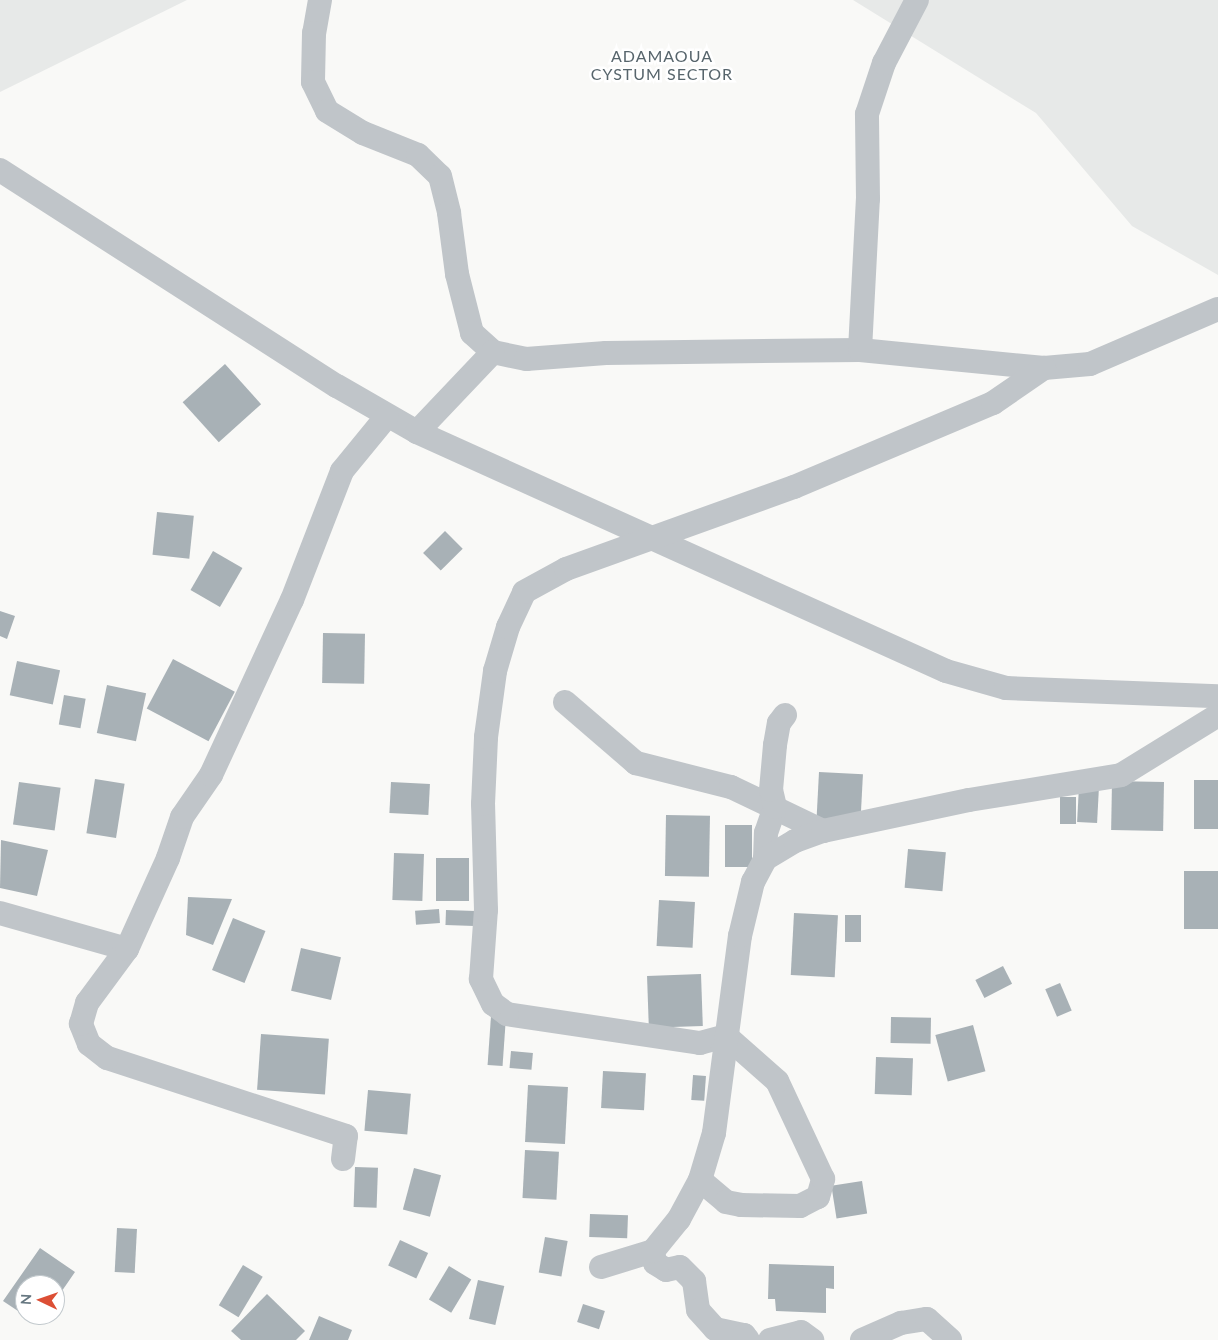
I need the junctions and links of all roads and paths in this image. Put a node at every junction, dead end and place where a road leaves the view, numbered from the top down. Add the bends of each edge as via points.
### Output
1 (320, 0) edge
2 (916, 0) edge
3 (0, 170) edge
4 (1218, 309) edge
5 (860, 350) junction
6 (493, 352) junction
7 (1044, 368) junction
8 (388, 416) junction
9 (416, 432) junction
10 (650, 536) junction
11 (1218, 696) edge
12 (565, 702) dead end
13 (785, 715) dead end
14 (1218, 715) edge
15 (775, 808) junction
16 (823, 831) junction
17 (765, 859) junction
18 (0, 914) edge
19 (128, 949) junction
20 (726, 1036) junction
21 (343, 1159) dead end
22 (700, 1180) junction
23 (653, 1251) junction
24 (601, 1267) dead end
25 (748, 1340) edge
26 (770, 1340) edge
27 (812, 1340) edge
28 (862, 1340) edge
29 (950, 1340) edge

1 - 6 street via 314,33 313,82 327,111 363,133 418,155 440,176 449,213 457,274 472,333
2 - 5 street via 884,63 867,114 868,199
3 - 8 street
4 - 7 street via 1090,364
5 - 6 street via 606,353 526,359
5 - 7 street
6 - 9 street
7 - 10 street via 985,406 794,486 697,523
8 - 9 street
8 - 19 street via 342,471 292,600 211,776 182,817 168,858
9 - 10 street
10 - 11 street via 946,671 1006,688
10 - 20 street via 566,568 524,592 508,627 495,671 486,737 483,804 486,910 481,979 493,1004 507,1014 700,1043
12 - 15 street via 636,763 732,787
13 - 15 street via 779,723 771,774
14 - 16 street via 1184,734 1160,754 1121,775 969,800
15 - 16 street
15 - 17 street via 766,833
16 - 17 street via 795,841
17 - 20 street via 754,882 740,936
18 - 19 street
19 - 21 street via 87,1004 81,1024 89,1044 107,1058 346,1136
20 - 22 street via 714,1133
20 - 22 street via 778,1081 824,1179 818,1197 800,1206 726,1202
22 - 23 street via 679,1219
23 - 24 street
23 - 25 street via 654,1263 666,1270 680,1267 694,1281 698,1310 714,1328 744,1335
26 - 27 street via 801,1332
28 - 29 street via 901,1323 927,1319

